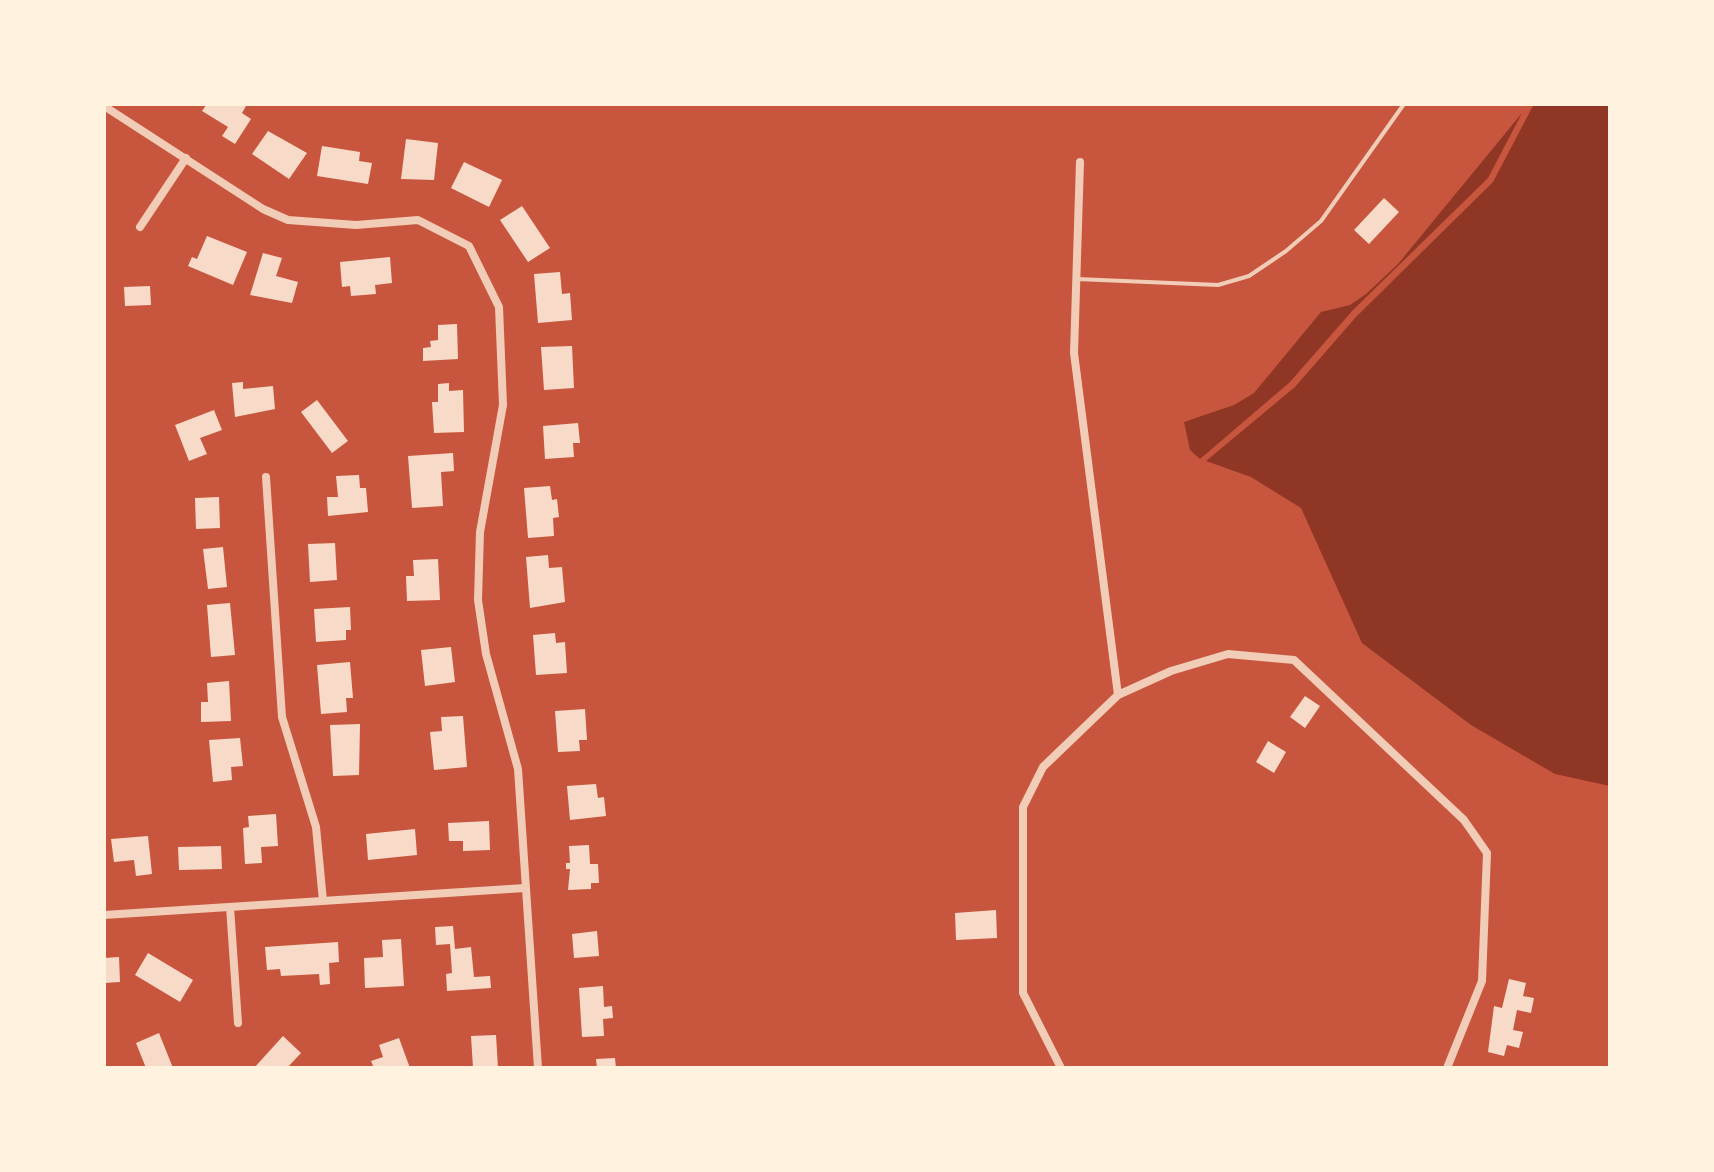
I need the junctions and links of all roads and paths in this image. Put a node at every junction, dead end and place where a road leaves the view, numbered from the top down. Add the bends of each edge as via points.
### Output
1 (1404, 104) edge
2 (104, 106) edge
3 (186, 158) junction
4 (1080, 162) dead end
5 (140, 227) dead end
6 (1077, 279) junction
7 (266, 477) dead end
8 (1118, 695) junction
9 (525, 888) junction
10 (323, 901) junction
11 (230, 907) junction
12 (104, 915) edge
13 (238, 1023) dead end
14 (538, 1068) edge
15 (1061, 1068) edge
16 (1447, 1068) edge

1 - 6 lane via 1321,221 1249,276 1218,285
2 - 3 street
3 - 5 street
3 - 9 street via 288,220 356,225 418,220 469,246 499,307 503,405 480,532 478,600 486,654 518,769
4 - 6 street
6 - 8 street via 1074,353
7 - 10 street via 282,717 316,827
8 - 15 street via 1043,767 1023,807 1023,993
8 - 16 street via 1228,654 1294,660 1464,820 1487,853 1482,981
9 - 10 street
9 - 14 street
10 - 11 street
11 - 12 street
11 - 13 street

